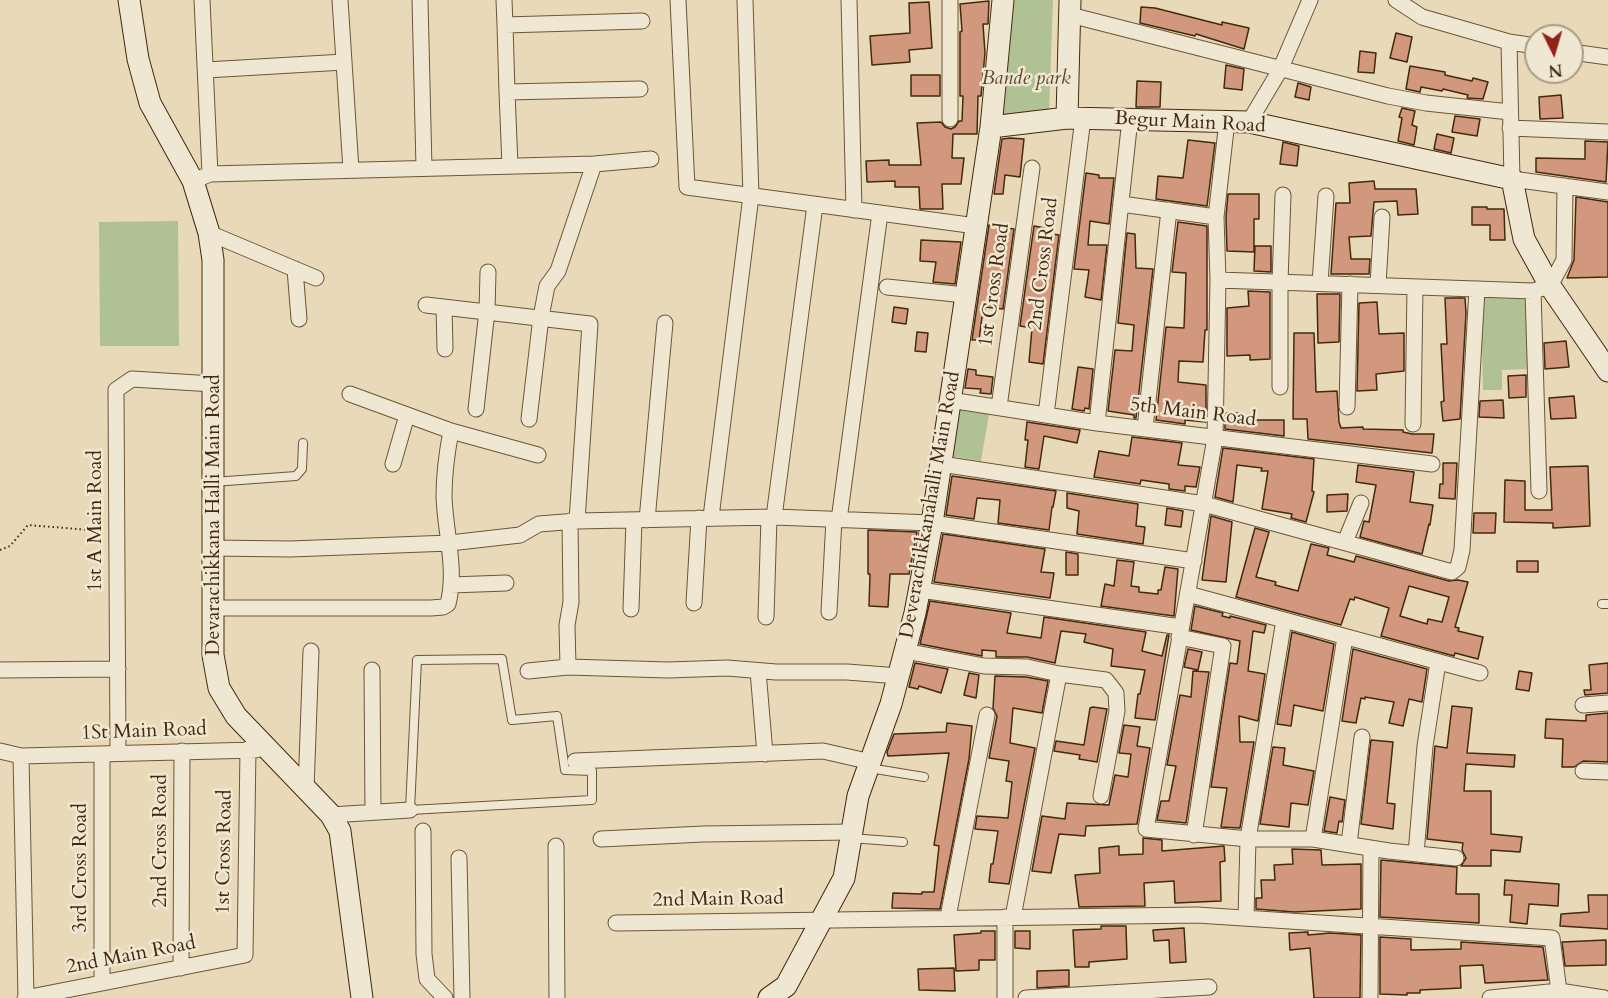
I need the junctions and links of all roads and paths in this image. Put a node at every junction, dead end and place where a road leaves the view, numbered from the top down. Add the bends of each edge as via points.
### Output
1 (129, 0) edge
2 (202, 0) edge
3 (340, 0) edge
4 (420, 0) edge
5 (504, 0) edge
6 (678, 0) edge
7 (745, 0) edge
8 (849, 0) edge
9 (950, 0) edge
10 (1003, 0) edge
11 (1310, 0) edge
12 (1396, 0) edge
13 (1070, 7) edge
14 (642, 21) dead end
15 (505, 25) junction
16 (1509, 42) junction
17 (1524, 44) edge
18 (1584, 54) edge
19 (1608, 57) edge
20 (344, 62) junction
21 (206, 70) junction
22 (1280, 70) junction
23 (640, 89) dead end
24 (507, 92) junction
25 (1510, 112) junction
26 (1075, 118) junction
27 (950, 119) dead end
28 (1130, 119) junction
29 (1227, 122) junction
30 (1249, 122) junction
31 (991, 127) junction
32 (1510, 128) junction
33 (1608, 132) edge
34 (651, 159) dead end
35 (594, 164) junction
36 (510, 166) junction
37 (424, 168) junction
38 (1032, 168) dead end
39 (351, 170) junction
40 (201, 178) junction
41 (1512, 179) junction
42 (1564, 186) junction
43 (1608, 192) edge
44 (1283, 195) dead end
45 (751, 196) junction
46 (1326, 196) dead end
47 (1121, 204) junction
48 (815, 205) junction
49 (854, 210) junction
50 (1169, 210) junction
51 (880, 213) junction
52 (1216, 217) junction
53 (1382, 217) dead end
54 (976, 226) junction
55 (209, 233) junction
56 (295, 269) junction
57 (488, 272) dead end
58 (316, 278) dead end
59 (1218, 280) junction
60 (1280, 282) junction
61 (1320, 283) junction
62 (1350, 284) junction
63 (1377, 285) junction
64 (887, 287) dead end
65 (1415, 287) junction
66 (1541, 288) junction
67 (1477, 289) junction
68 (965, 295) junction
69 (426, 305) dead end
70 (444, 307) junction
71 (487, 311) junction
72 (541, 317) junction
73 (298, 319) dead end
74 (665, 323) dead end
75 (445, 349) dead end
76 (1608, 371) edge
77 (213, 384) junction
78 (1280, 387) dead end
79 (350, 394) dead end
80 (950, 400) junction
81 (1347, 407) dead end
82 (999, 408) junction
83 (476, 409) dead end
84 (407, 415) junction
85 (1046, 415) junction
86 (529, 419) dead end
87 (1097, 423) junction
88 (1413, 424) dead end
89 (1145, 428) junction
90 (450, 431) junction
91 (1215, 438) junction
92 (303, 443) dead end
93 (538, 454) dead end
94 (393, 464) dead end
95 (941, 464) junction
96 (1432, 464) dead end
97 (213, 482) junction
98 (1539, 491) dead end
99 (1361, 503) dead end
100 (1204, 504) junction
101 (772, 517) junction
102 (705, 518) junction
103 (640, 520) junction
104 (837, 520) junction
105 (573, 521) junction
106 (932, 524) junction
107 (117, 532) junction
108 (1345, 542) junction
109 (450, 543) junction
110 (213, 548) junction
111 (0, 550) edge
112 (1194, 561) junction
113 (506, 583) dead end
114 (451, 585) junction
115 (920, 590) junction
116 (1188, 594) junction
117 (694, 603) dead end
118 (213, 608) junction
119 (631, 609) dead end
120 (829, 612) dead end
121 (766, 617) dead end
122 (1284, 620) junction
123 (1180, 632) junction
124 (1345, 637) junction
125 (311, 651) dead end
126 (905, 651) junction
127 (1438, 662) junction
128 (568, 667) junction
129 (118, 669) junction
130 (0, 670) edge
131 (372, 670) dead end
132 (528, 671) dead end
133 (758, 671) junction
134 (1480, 673) dead end
135 (1059, 674) junction
136 (899, 676) junction
137 (1608, 703) edge
138 (1583, 705) dead end
139 (987, 715) dead end
140 (1362, 737) dead end
141 (258, 750) junction
142 (0, 751) edge
143 (183, 751) junction
144 (118, 753) junction
145 (102, 754) junction
146 (765, 754) junction
147 (21, 756) junction
148 (575, 761) dead end
149 (870, 765) junction
150 (1582, 771) dead end
151 (1608, 772) edge
152 (924, 777) dead end
153 (306, 790) junction
154 (1101, 796) dead end
155 (410, 810) junction
156 (373, 812) junction
157 (331, 815) junction
158 (423, 831) dead end
159 (852, 835) junction
160 (1194, 835) junction
161 (601, 838) dead end
162 (1248, 839) junction
163 (1314, 839) junction
164 (903, 842) dead end
165 (1349, 844) junction
166 (556, 846) dead end
167 (1371, 848) junction
168 (1416, 854) junction
169 (459, 858) dead end
170 (1456, 858) dead end
171 (948, 917) junction
172 (1009, 917) junction
173 (1246, 918) junction
174 (822, 919) junction
175 (616, 923) dead end
176 (1371, 926) junction
177 (245, 955) joint
178 (181, 968) junction
179 (102, 983) junction
180 (1209, 987) dead end
181 (1558, 991) junction
182 (1064, 997) edge
183 (25, 998) edge
184 (362, 998) edge
185 (445, 998) edge
186 (462, 998) edge
187 (556, 998) edge
188 (769, 998) edge
189 (1005, 998) edge
190 (1026, 998) edge
191 (1370, 998) edge
192 (1490, 998) edge
193 (1594, 998) edge
194 (1604, 998) edge

1 - 40 street, Devarachikkana Halli Main Road via 150,103
2 - 21 street
3 - 20 street
4 - 37 street
5 - 15 street
6 - 45 street via 687,187
7 - 45 street
8 - 49 street
9 - 27 street
10 - 31 street
11 - 22 street
12 - 16 street via 1422,18
13 - 22 street
13 - 26 street
14 - 15 street
15 - 24 street
16 - 17 street
16 - 25 street
18 - 19 street
20 - 21 street
20 - 39 street
21 - 40 street
22 - 25 street via 1426,103
22 - 30 street
23 - 24 street
24 - 36 street
25 - 32 street
26 - 28 street, Begur Main Road
26 - 31 street, Begur Main Road
26 - 85 street, 2nd Cross Road
28 - 29 street, Begur Main Road
28 - 47 street
29 - 30 street, Begur Main Road
29 - 52 street
30 - 41 street, Begur Main Road
31 - 54 street, Deverachikkanahalli Main Road
32 - 33 street
32 - 41 street
34 - 35 street
35 - 36 street
35 - 72 street via 558,271 547,286
36 - 37 street
37 - 39 street
38 - 82 street, 1st Cross Road
39 - 40 street
40 - 55 street, Devarachikkana Halli Main Road
41 - 42 street
41 - 66 street via 1524,239
42 - 43 street
42 - 66 street via 1564,260
44 - 60 street
45 - 48 street
45 - 102 street
46 - 61 street
47 - 50 street
47 - 87 street
48 - 49 street
48 - 101 street
49 - 51 street
50 - 52 street
50 - 89 street
51 - 54 street
51 - 104 street
52 - 59 street
53 - 63 street
54 - 68 street, Deverachikkanahalli Main Road
55 - 56 street
55 - 77 street, Devarachikkana Halli Main Road via 214,291
56 - 58 street
56 - 73 street
57 - 71 street
59 - 60 street
59 - 91 street
60 - 61 street
60 - 78 street
61 - 62 street
62 - 63 street
62 - 81 street
63 - 65 street
64 - 68 street
65 - 67 street
65 - 88 street
66 - 67 street
66 - 76 street
66 - 98 street
67 - 108 street via 1458,567 1446,572
68 - 80 street, Deverachikkanahalli Main Road
69 - 70 street
70 - 71 street
70 - 75 street
71 - 72 street
71 - 83 street
72 - 86 street
72 - 105 street via 590,324
74 - 103 street
77 - 97 street, Devarachikkana Halli Main Road
77 - 107 street, 1st A Main Road via 132,379 116,390
79 - 84 street
80 - 82 street, 5th Main Road
80 - 95 street, Deverachikkanahalli Main Road
82 - 85 street, 5th Main Road
84 - 90 street
84 - 94 street
85 - 87 street, 5th Main Road
87 - 89 street, 5th Main Road
89 - 91 street, 5th Main Road
90 - 93 street
90 - 109 street via 444,497
91 - 96 street, 5th Main Road
91 - 100 street
92 - 97 lane via 302,469 296,476
95 - 100 street
95 - 106 street, Deverachikkanahalli Main Road
97 - 110 street, Devarachikkana Halli Main Road
99 - 108 street
100 - 108 street
100 - 112 street
101 - 102 street
101 - 104 street
101 - 121 street
102 - 103 street
102 - 117 street
103 - 105 street
103 - 119 street
104 - 106 street
104 - 120 street
105 - 109 street via 539,524 520,535
105 - 128 street
106 - 112 street
106 - 115 street, Deverachikkanahalli Main Road
107 - 111 path via 28,525 10,546
107 - 129 street, 1st A Main Road
109 - 110 street
109 - 114 street
110 - 118 street, Devarachikkana Halli Main Road
112 - 116 street
113 - 114 street
114 - 118 street via 448,604 443,607
115 - 123 street
115 - 126 street, Deverachikkanahalli Main Road
116 - 122 street
116 - 123 street
118 - 141 street, Devarachikkana Halli Main Road via 213,655 219,688
122 - 124 street
122 - 162 street
123 - 160 street via 1223,646
123 - 160 street via 1146,829
124 - 127 street
124 - 163 street
125 - 153 street
126 - 135 street via 984,666 1027,667
126 - 136 street, Deverachikkanahalli Main Road
127 - 134 street
127 - 168 street via 1425,746
128 - 132 street
128 - 133 street
129 - 130 street
129 - 144 street, 1st A Main Road
131 - 156 street
133 - 136 street
133 - 146 street
135 - 154 street via 1106,680 1116,693 1117,711
135 - 172 street
136 - 149 street, Deverachikkanahalli Main Road
137 - 138 street
139 - 171 street
140 - 165 street
141 - 143 street, 1St Main Road
141 - 153 street, Devarachikkana Halli Main Road
141 - 177 street, 1st Cross Road
142 - 147 street, 1St Main Road
143 - 144 street, 1St Main Road
143 - 178 street, 2nd Cross Road
144 - 145 street, 1St Main Road
145 - 147 street, 1St Main Road
145 - 179 street, 3rd Cross Road
146 - 148 street
146 - 149 street via 823,751
147 - 183 street
149 - 152 lane
149 - 159 street, Deverachikkanahalli Main Road via 858,796
150 - 151 street
153 - 157 street, Devarachikkana Halli Main Road
155 - 155 lane via 417,660 502,659 512,720 557,716 565,770 592,771 592,800
155 - 156 street
156 - 157 street
157 - 184 street, Devarachikkana Halli Main Road via 340,831
158 - 185 street via 427,979
159 - 161 street
159 - 164 lane
159 - 174 street, Deverachikkanahalli Main Road via 844,878
160 - 162 street
162 - 163 street
162 - 173 street
163 - 165 street
165 - 167 street
166 - 187 street
167 - 168 street
167 - 176 street
168 - 170 street
169 - 186 street
171 - 172 street, 2nd Main Road
171 - 174 street, 2nd Main Road
172 - 173 street, 2nd Main Road
172 - 189 street
173 - 176 street, 2nd Main Road
174 - 175 street, 2nd Main Road
174 - 188 street, Deverachikkanahalli Main Road via 786,986
176 - 181 street, 2nd Main Road via 1552,938
176 - 191 street
177 - 178 street, 2nd Main Road
178 - 179 street, 2nd Main Road
179 - 183 street, 2nd Main Road
180 - 182 street
181 - 192 street
181 - 193 street
182 - 190 street
193 - 194 street

